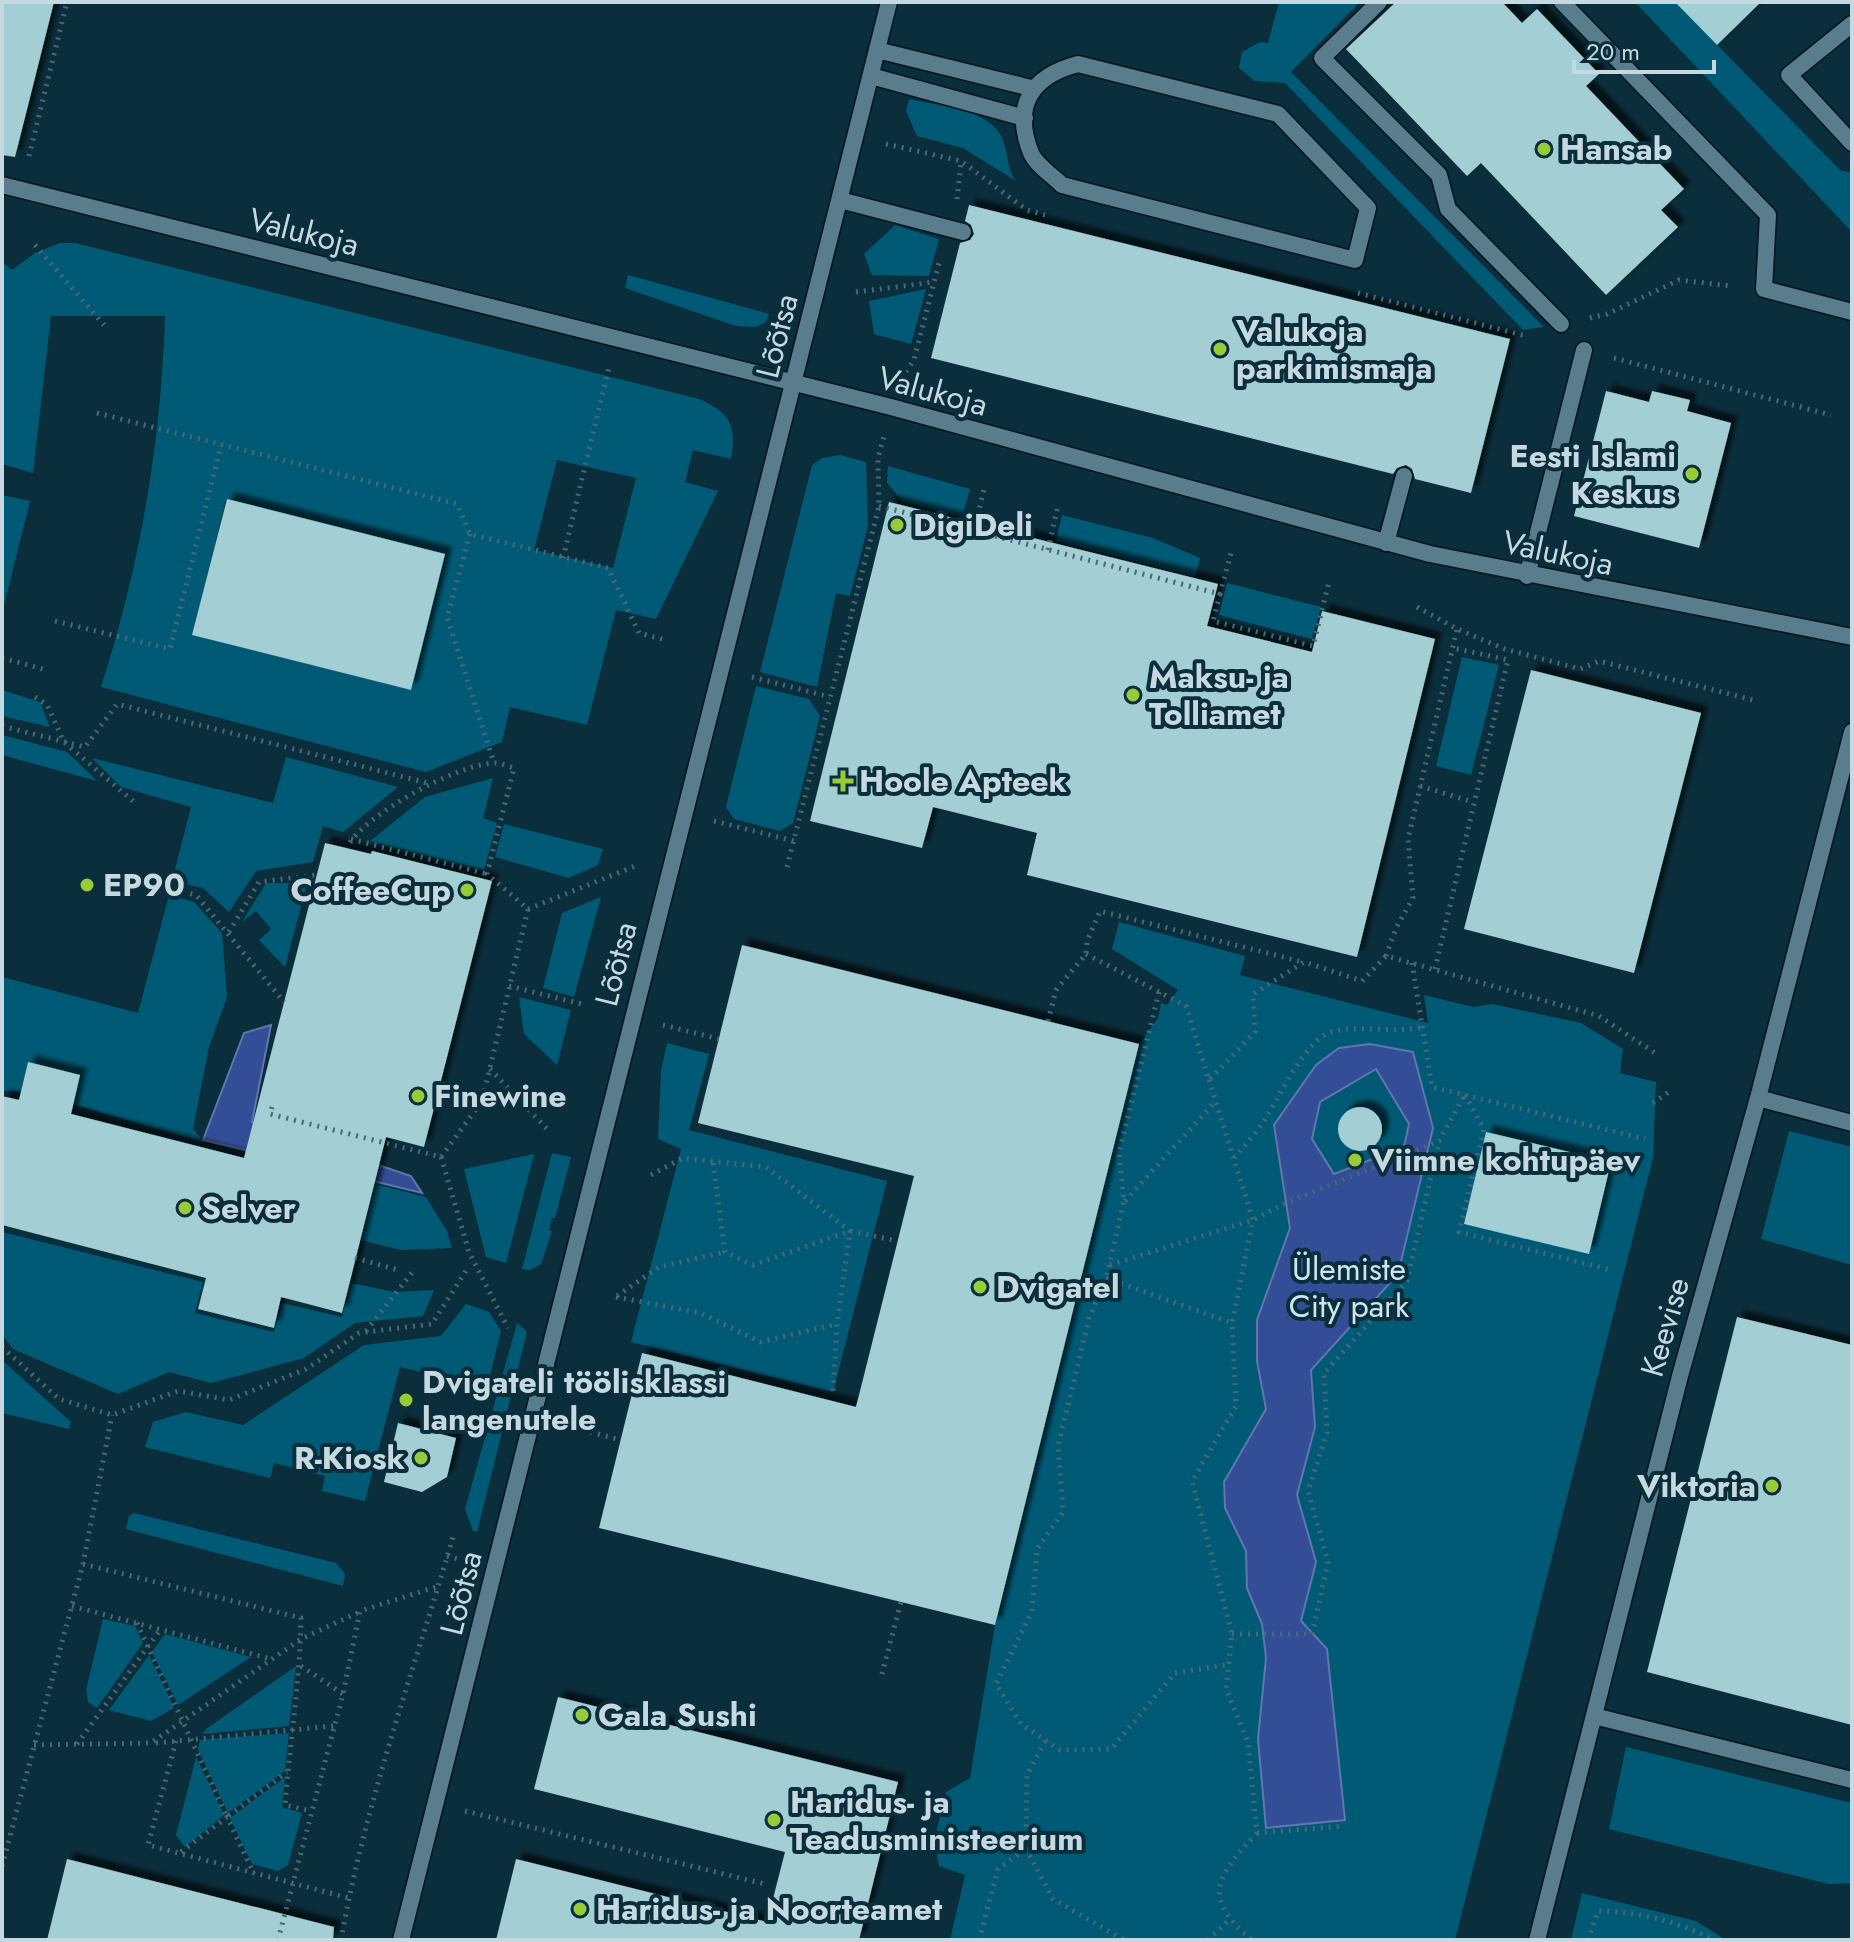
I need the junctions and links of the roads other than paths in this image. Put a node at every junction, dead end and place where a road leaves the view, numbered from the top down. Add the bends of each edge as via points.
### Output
1 (889, 2) edge
2 (1379, 2) edge
3 (1562, 2) edge
4 (1852, 24) edge
5 (877, 50) junction
6 (871, 76) junction
7 (1031, 88) junction
8 (1025, 118) junction
9 (1852, 143) edge
10 (2, 185) edge
11 (840, 200) junction
12 (956, 230) road end
13 (1852, 312) edge
14 (1561, 324) road end
15 (1584, 350) dead end
16 (794, 384) junction
17 (1404, 476) dead end
18 (1386, 543) junction
19 (1527, 576) junction
20 (1852, 637) edge
21 (1852, 732) edge
22 (1758, 1098) junction
23 (1852, 1123) edge
24 (1594, 1716) junction
25 (1852, 1780) edge
26 (401, 1940) edge
27 (1537, 1940) edge

1 - 5 street, Lõõtsa
2 - 14 street via 1322,58 1439,175 1448,209
3 - 13 street via 1768,215 1764,289
4 - 9 street via 1789,75
5 - 6 street, Lõõtsa
5 - 7 street
6 - 8 street
6 - 11 street, Lõõtsa
7 - 8 street
7 - 8 street via 1051,71 1078,64 1278,114 1368,208 1355,260 1062,185 1031,155
10 - 16 street, Valukoja
11 - 12 street
11 - 16 street, Lõõtsa
15 - 19 street
16 - 18 street, Valukoja
16 - 26 street, Lõõtsa
17 - 18 street
18 - 19 street, Valukoja
19 - 20 street, Valukoja
21 - 22 street, Keevise
22 - 23 street
22 - 24 street, Keevise via 1680,1376
24 - 25 street
24 - 27 street, Keevise

